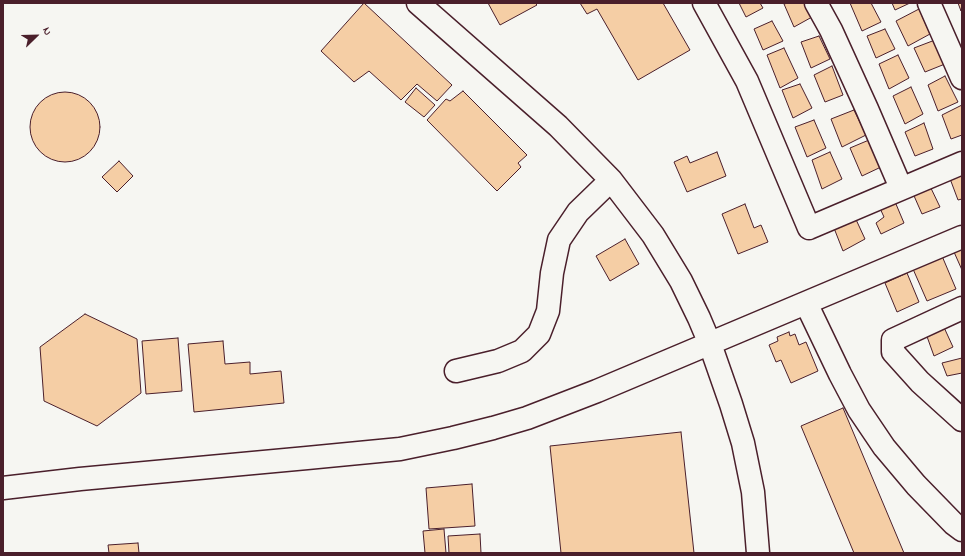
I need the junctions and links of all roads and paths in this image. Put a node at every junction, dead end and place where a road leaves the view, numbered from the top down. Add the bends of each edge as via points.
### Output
1 (418, 3) edge
2 (704, 3) edge
3 (816, 3) edge
4 (929, 3) edge
5 (962, 78) edge
6 (962, 163) edge
7 (611, 180) junction
8 (901, 188) junction
9 (962, 237) edge
10 (806, 303) junction
11 (962, 308) edge
12 (710, 344) junction
13 (456, 371) dead end
14 (962, 420) edge
15 (3, 488) edge
16 (962, 530) edge
17 (758, 553) edge

1 - 7 street via 558,126
2 - 8 street via 747,81 809,228
3 - 8 street via 831,30
4 - 5 street
6 - 8 street
7 - 12 street via 665,254 681,281
7 - 13 street via 578,212 559,240 548,311 539,334 522,351 498,361
9 - 10 street
10 - 12 street
10 - 16 street via 859,410 884,447 916,485
11 - 14 street via 893,340 894,352 920,382
12 - 15 street via 527,418 430,443 400,449
12 - 17 street via 743,443 753,492

